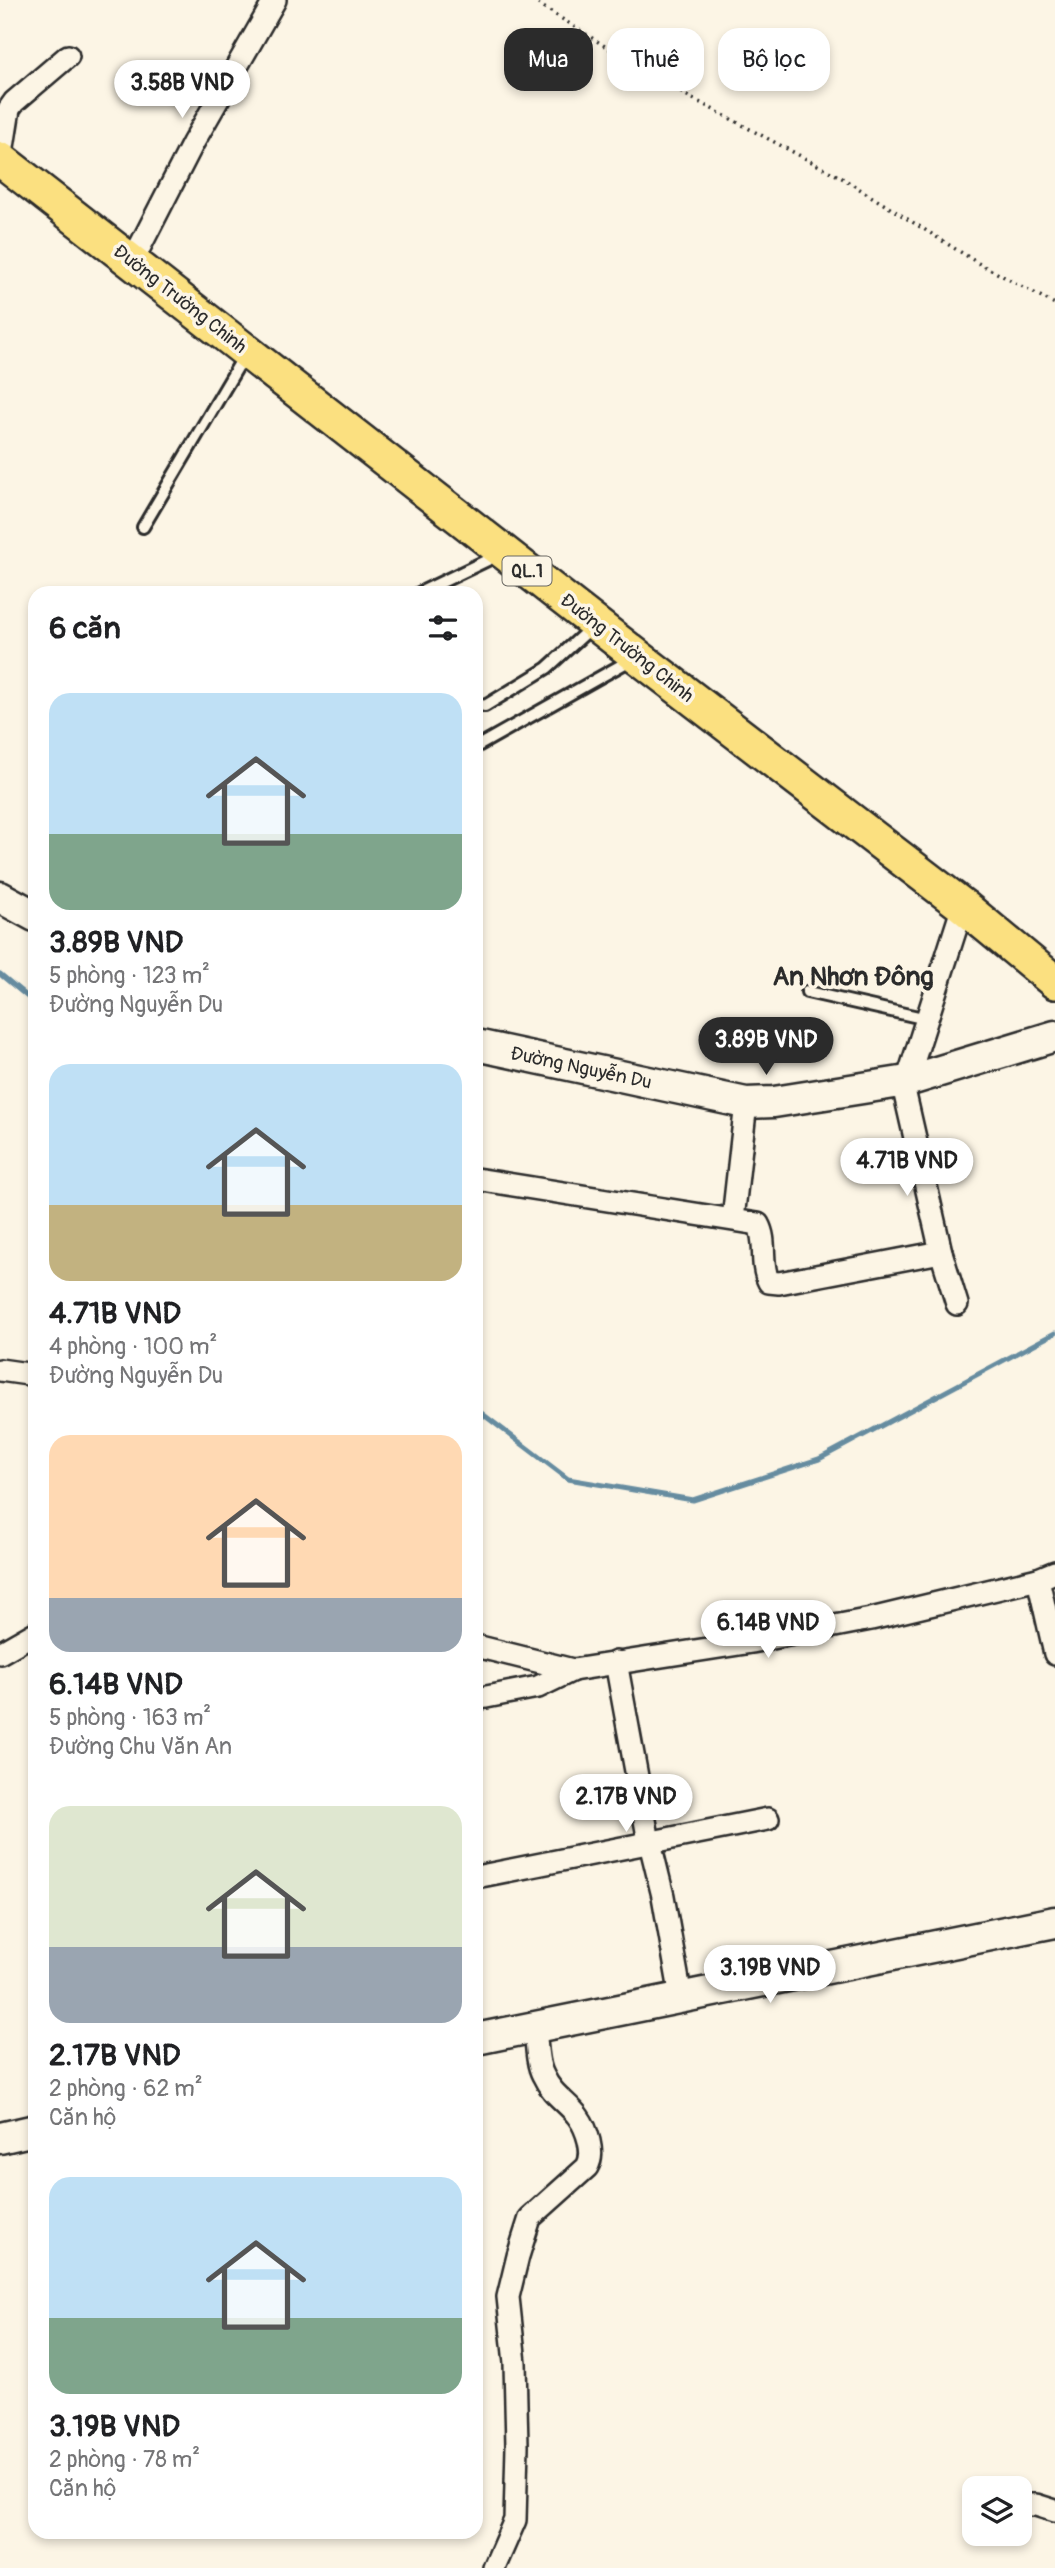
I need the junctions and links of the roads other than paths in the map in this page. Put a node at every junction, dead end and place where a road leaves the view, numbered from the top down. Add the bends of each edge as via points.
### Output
1 (275, 0) edge
2 (68, 56) dead end
3 (0, 159) edge
4 (132, 262) junction
5 (247, 350) junction
6 (143, 527) dead end
7 (504, 552) junction
8 (434, 586) edge
9 (595, 624) junction
10 (636, 656) junction
11 (483, 706) edge
12 (483, 743) edge
13 (0, 897) edge
14 (963, 906) junction
15 (28, 912) edge
16 (1055, 982) edge
17 (807, 992) dead end
18 (927, 1019) junction
19 (1055, 1036) edge
20 (483, 1047) edge
21 (905, 1081) junction
22 (746, 1103) junction
23 (483, 1180) edge
24 (733, 1219) junction
25 (941, 1252) junction
26 (957, 1304) dead end
27 (0, 1370) edge
28 (28, 1374) edge
29 (1046, 1576) edge
30 (28, 1637) edge
31 (483, 1648) edge
32 (0, 1653) edge
33 (1055, 1654) edge
34 (616, 1662) junction
35 (573, 1670) junction
36 (483, 1698) edge
37 (768, 1819) dead end
38 (650, 1842) junction
39 (483, 1876) edge
40 (1055, 1922) edge
41 (681, 1997) junction
42 (535, 2027) junction
43 (483, 2038) edge
44 (28, 2132) edge
45 (0, 2138) edge
46 (1032, 2505) edge
47 (1055, 2511) edge
48 (494, 2568) edge

1 - 4 street
2 - 3 street via 9,109
3 - 4 main road, Đường Trường Chinh / QL.1
4 - 5 main road, Đường Trường Chinh / QL.1
5 - 6 lane
5 - 7 main road, Đường Trường Chinh / QL.1
7 - 8 lane
7 - 9 main road, Đường Trường Chinh / QL.1
9 - 10 main road, Đường Trường Chinh / QL.1
9 - 11 lane via 547,668
10 - 12 lane
10 - 14 main road, Đường Trường Chinh / QL.1
13 - 15 street
14 - 16 main road, Đường Trường Chinh / QL.1
14 - 18 street
17 - 18 lane
18 - 21 street
19 - 21 street, Đường Nguyễn Du
20 - 22 street, Đường Nguyễn Du
21 - 22 street, Đường Nguyễn Du
21 - 25 street
22 - 24 street
23 - 24 street
24 - 25 street via 758,1224 764,1234 764,1273 769,1282
25 - 26 street
27 - 28 street
29 - 33 street
29 - 34 street via 871,1619
30 - 32 street
31 - 35 street
34 - 35 street
34 - 38 street
35 - 36 street via 538,1687
37 - 38 street
38 - 39 street
38 - 41 street
40 - 41 street
41 - 42 street
42 - 43 street
42 - 48 street via 541,2074 584,2125 591,2160 530,2218 508,2297 515,2363 515,2520
44 - 45 street
46 - 47 street

